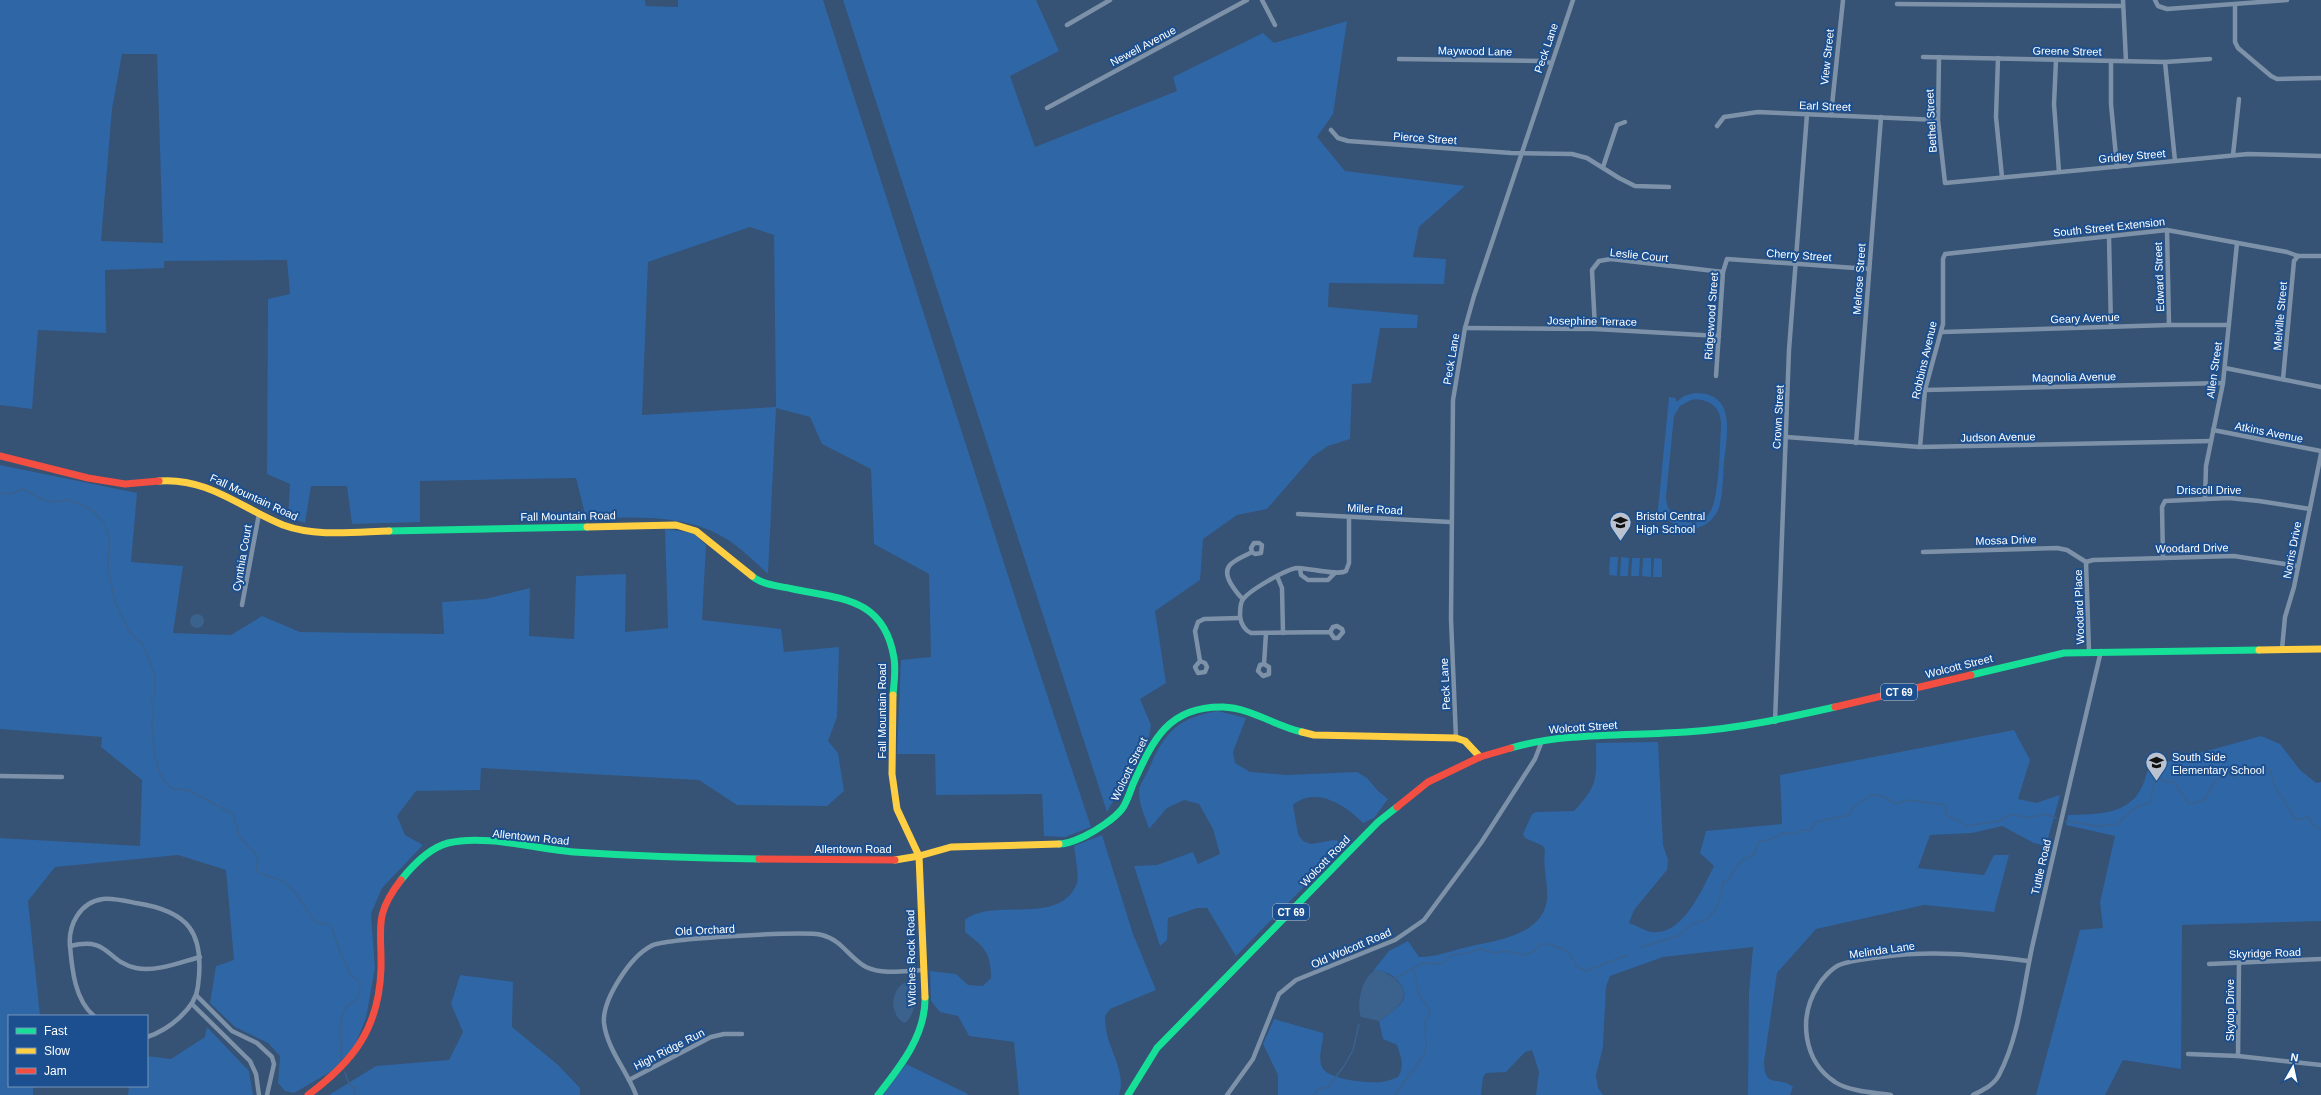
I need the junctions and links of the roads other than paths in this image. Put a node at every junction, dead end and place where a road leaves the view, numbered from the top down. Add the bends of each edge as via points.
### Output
1 (1110, 0) edge
2 (1247, 0) edge
3 (1262, 0) edge
4 (1573, 0) edge
5 (1843, 0) edge
6 (2123, 0) edge
7 (2155, 0) edge
8 (2287, 0) edge
9 (1975, 2) edge
10 (1897, 4) dead end
11 (2236, 5) junction
12 (2123, 6) junction
13 (1275, 25) dead end
14 (1067, 26) dead end
15 (1923, 57) dead end
16 (1939, 58) junction
17 (1998, 58) junction
18 (1399, 59) dead end
19 (2210, 59) dead end
20 (2056, 60) junction
21 (2111, 61) junction
22 (2126, 61) junction
23 (1551, 62) junction
24 (2166, 62) junction
25 (2321, 78) edge
26 (2239, 99) dead end
27 (1047, 108) dead end
28 (1807, 114) junction
29 (1831, 115) junction
30 (1881, 117) junction
31 (1938, 120) junction
32 (1625, 122) dead end
33 (1717, 126) dead end
34 (1331, 130) dead end
35 (1520, 154) junction
36 (2232, 155) junction
37 (2321, 156) edge
38 (2175, 161) junction
39 (1603, 167) junction
40 (2117, 167) junction
41 (2059, 172) junction
42 (2002, 177) junction
43 (1945, 183) joint
44 (1669, 187) dead end
45 (2167, 230) junction
46 (2109, 237) junction
47 (2237, 243) junction
48 (1945, 254) joint
49 (2298, 256) junction
50 (2321, 256) edge
51 (1727, 259) joint
52 (1795, 264) junction
53 (1869, 269) junction
54 (1723, 272) junction
55 (2169, 325) junction
56 (2230, 325) junction
57 (2111, 327) junction
58 (1465, 328) junction
59 (1595, 329) junction
60 (1942, 332) junction
61 (1719, 336) junction
62 (2225, 368) junction
63 (1716, 376) dead end
64 (2283, 379) junction
65 (2223, 383) junction
66 (2321, 387) edge
67 (1925, 390) junction
68 (2213, 430) junction
69 (1786, 437) junction
70 (2211, 441) junction
71 (1856, 443) junction
72 (1920, 447) junction
73 (2321, 452) edge
74 (0, 456) edge
75 (2205, 499) junction
76 (2310, 509) junction
77 (259, 514) junction
78 (1298, 514) dead end
79 (1349, 517) junction
80 (1450, 522) junction
81 (1252, 552) dead end
82 (1923, 552) dead end
83 (2163, 558) junction
84 (2086, 562) junction
85 (2298, 566) junction
86 (1300, 568) junction
87 (1335, 573) junction
88 (1277, 576) junction
89 (1243, 599) junction
90 (242, 605) dead end
91 (1240, 618) junction
92 (1330, 632) dead end
93 (1266, 633) junction
94 (1283, 633) junction
95 (2282, 649) junction
96 (2321, 649) edge
97 (2089, 650) junction
98 (2101, 651) junction
99 (1200, 661) dead end
100 (1264, 664) dead end
101 (1775, 722) junction
102 (1456, 738) junction
103 (1542, 741) junction
104 (1480, 757) junction
105 (0, 776) edge
106 (62, 776) dead end
107 (919, 856) junction
108 (70, 946) junction
109 (200, 957) junction
110 (2321, 959) edge
111 (2028, 961) junction
112 (2239, 963) junction
113 (2209, 964) dead end
114 (922, 970) junction
115 (197, 996) junction
116 (192, 1005) junction
117 (93, 1015) edge
118 (742, 1034) dead end
119 (148, 1036) edge
120 (2188, 1054) dead end
121 (2238, 1056) junction
122 (2321, 1065) edge
123 (629, 1080) junction
124 (259, 1095) edge
125 (267, 1095) edge
126 (308, 1095) edge
127 (636, 1095) edge
128 (878, 1095) edge
129 (1128, 1095) edge
130 (1227, 1095) edge
131 (1891, 1095) edge
132 (1973, 1095) edge

1 - 14 street
2 - 27 street, Newell Avenue
3 - 13 street
4 - 23 street, Peck Lane
5 - 29 street, View Street
6 - 12 street
7 - 11 street via 2158,6 2167,9
8 - 11 street
9 - 10 street
9 - 12 street
11 - 25 street via 2235,42 2238,48 2277,79
12 - 22 street
15 - 16 street, Greene Street
16 - 17 street, Greene Street
16 - 31 street, Bethel Street
17 - 20 street, Greene Street
17 - 42 street via 1996,117
18 - 23 street, Maywood Lane
19 - 24 street, Greene Street
20 - 21 street, Greene Street
20 - 41 street via 2054,104
21 - 22 street, Greene Street
21 - 40 street via 2111,104
22 - 24 street, Greene Street
23 - 35 street, Peck Lane
24 - 38 street
26 - 36 street
28 - 29 street, Earl Street
28 - 33 street, Earl Street via 1736,114 1721,119
28 - 52 street, Crown Street
29 - 30 street, Earl Street
30 - 31 street, Earl Street
30 - 53 street, Melrose Street
31 - 43 street, Bethel Street
32 - 39 street via 1617,125
34 - 35 street, Pierce Street via 1338,138 1348,141
35 - 39 street, Pierce Street via 1572,154 1587,158
35 - 58 street, Peck Lane
36 - 37 street, Gridley Street
36 - 38 street, Gridley Street
38 - 40 street, Gridley Street
39 - 44 street, Pierce Street via 1635,186
40 - 41 street, Gridley Street
41 - 42 street, Gridley Street
42 - 43 street, Gridley Street
45 - 46 street, South Street Extension
45 - 47 street, South Street Extension
45 - 55 street, Edward Street
46 - 48 street, South Street Extension
46 - 57 street
47 - 49 street, South Street Extension
47 - 56 street, Allen Street
48 - 60 street, Robbins Avenue
49 - 50 street, South Street Extension
49 - 64 street, Melville Street via 2294,261
51 - 52 street, Cherry Street
51 - 54 street, Ridgewood Street
52 - 53 street, Cherry Street
52 - 69 street, Crown Street
53 - 71 street, Melrose Street
54 - 59 street, Leslie Court via 1611,259 1599,261 1592,270
54 - 61 street, Ridgewood Street
55 - 56 street, Geary Avenue
55 - 57 street, Geary Avenue
56 - 62 street, Allen Street
57 - 60 street, Geary Avenue
58 - 59 street, Josephine Terrace
58 - 80 street, Peck Lane via 1453,400
59 - 61 street, Josephine Terrace
60 - 67 street, Robbins Avenue
61 - 63 street, Ridgewood Street
62 - 64 street
62 - 65 street, Allen Street
64 - 66 street
65 - 67 street, Magnolia Avenue
65 - 68 street, Allen Street
67 - 72 street, Robbins Avenue
68 - 70 street, Allen Street
68 - 73 street, Atkins Avenue
69 - 71 street, Judson Avenue
69 - 101 street, Crown Street
70 - 72 street, Judson Avenue
70 - 75 street, Allen Street via 2205,475
71 - 72 street, Judson Avenue
73 - 76 street, Norris Drive
74 - 77 main road, Fall Mountain Road via 110,482 125,484 170,480 200,484
75 - 76 street, Driscoll Drive via 2252,500
75 - 83 street, Driscoll Drive via 2163,502
76 - 85 street, Norris Drive
77 - 90 street, Cynthia Court
77 - 107 main road, Fall Mountain Road via 302,530 338,532 676,525 696,531 754,578 773,585 850,600 874,613 887,632 894,659 892,774 896,809
78 - 79 street, Miller Road
79 - 80 street, Miller Road
79 - 87 street via 1348,567 1343,573
80 - 102 street, Peck Lane
81 - 89 street via 1230,564 1226,571
82 - 84 street, Mossa Drive via 2057,548 2067,550
83 - 84 street, Woodard Drive
83 - 85 street, Woodard Drive via 2244,557
84 - 97 street, Woodard Place
85 - 95 street, Norris Drive via 2285,617
86 - 87 street
86 - 87 street via 1301,575 1308,580 1328,580
86 - 88 street
88 - 89 street
88 - 94 street via 1282,588
89 - 91 street
91 - 93 street via 1242,625 1249,632
91 - 99 street via 1204,619 1198,622 1194,631
92 - 94 street
93 - 94 street
93 - 100 street
95 - 96 main road, Wolcott Street / CT 69
95 - 98 main road, Wolcott Street / CT 69
97 - 98 main road, Wolcott Street / CT 69
97 - 101 main road, Wolcott Street / CT 69 via 2038,658
98 - 111 street, Tuttle Road
101 - 103 main road, Wolcott Street / CT 69 via 1725,730 1571,737
102 - 104 main road via 1465,741
102 - 107 main road, Wolcott Street via 1314,735 1296,731 1238,709 1209,708 1193,711 1178,718 1152,743 1122,809 1093,832 1067,844 951,847
103 - 104 main road, Wolcott Street / CT 69
103 - 130 street, Old Wolcott Road via 1535,759 1481,843 1424,920 1395,940 1296,980 1279,994 1253,1059
104 - 129 main road, Wolcott Road / CT 69 via 1428,782 1378,822 1157,1048
105 - 106 street
107 - 114 main road, Witches Rock Road
107 - 126 main road, Allentown Road via 886,861 781,860 601,854 492,843 447,843 432,850 411,869 392,892 384,907 379,926 380,982 369,1028 353,1057
108 - 109 street via 93,943 137,968 152,968
108 - 109 street via 72,925 81,910 102,899 165,908 180,917 195,936
108 - 117 street via 80,1000
109 - 115 street
110 - 112 street, Skyridge Road
111 - 131 street, Melinda Lane via 1952,952 1910,953 1838,966 1822,979 1810,999 1805,1023 1809,1049 1819,1069 1836,1083
111 - 132 street, Tuttle Road via 2018,1020 2006,1061 1999,1077
112 - 113 street, Skyridge Road
112 - 121 street, Skytop Drive
114 - 123 street, Old Orchard via 875,970 864,966 840,943 821,935 708,938 652,945 630,963 609,997 605,1010 604,1023 608,1039
114 - 128 main road, Witches Rock Road via 924,1005 917,1037 899,1068
115 - 116 street
115 - 125 street via 232,1031 257,1043 272,1057 274,1064
116 - 119 street via 160,1032
116 - 124 street via 250,1061 256,1074
118 - 123 street, High Ridge Run via 711,1037
120 - 121 street
121 - 122 street
123 - 127 street, Old Orchard

